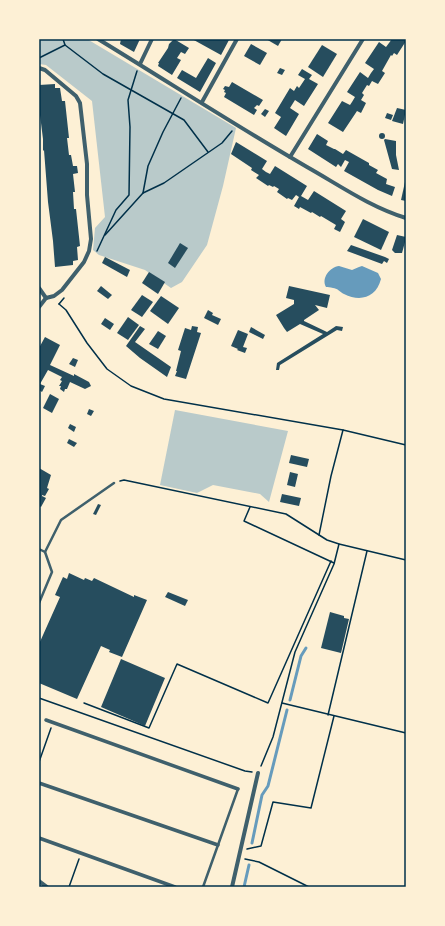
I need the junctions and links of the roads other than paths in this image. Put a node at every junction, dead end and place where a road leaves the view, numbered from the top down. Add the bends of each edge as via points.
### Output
1 (98, 39) edge
2 (152, 39) edge
3 (237, 39) edge
4 (363, 39) edge
5 (140, 64) junction
6 (39, 68) edge
7 (202, 102) junction
8 (290, 157) junction
9 (406, 218) edge
10 (39, 288) edge
11 (46, 298) junction
12 (39, 307) edge
13 (114, 483) road end
14 (39, 549) edge
15 (45, 552) junction
16 (39, 603) edge
17 (46, 720) dead end
18 (258, 773) road end
19 (39, 783) edge
20 (238, 789) joint
21 (39, 838) edge
22 (218, 845) junction
23 (39, 881) edge
24 (46, 887) edge
25 (175, 887) edge
26 (203, 887) edge
27 (232, 887) edge

1 - 5 street
2 - 5 street
3 - 7 street
4 - 8 street
5 - 7 street
6 - 11 street via 45,70 76,96 80,103 87,164 91,239 84,262 62,290
7 - 8 street
8 - 9 street via 366,201
10 - 11 street
11 - 12 street
13 - 15 lane via 61,520
14 - 15 lane
15 - 16 lane via 52,572
17 - 20 street
18 - 27 street
19 - 22 street
20 - 22 lane
21 - 25 street
22 - 26 lane
23 - 24 street

